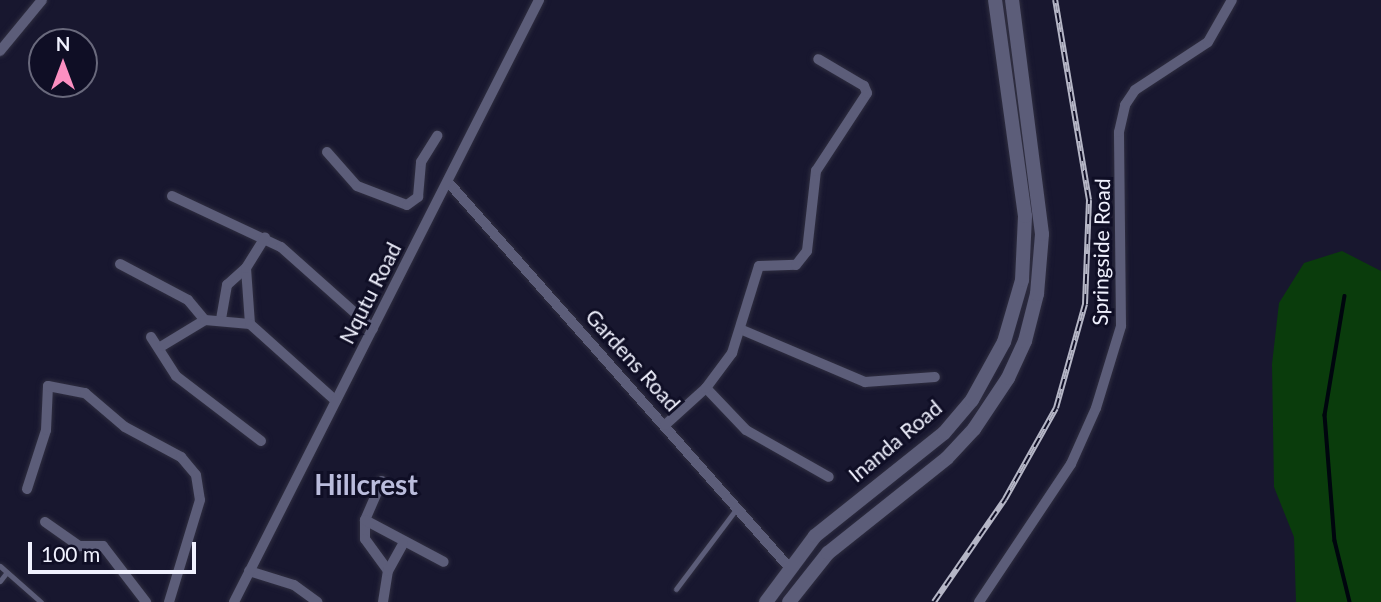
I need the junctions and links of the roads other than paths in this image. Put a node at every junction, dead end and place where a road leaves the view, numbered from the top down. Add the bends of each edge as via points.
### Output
1 (42, 0) edge
2 (539, 0) edge
3 (995, 0) edge
4 (1012, 0) edge
5 (1232, 0) edge
6 (0, 51) edge
7 (818, 59) dead end
8 (437, 136) dead end
9 (327, 152) dead end
10 (448, 181) junction
11 (172, 196) dead end
12 (420, 200) junction
13 (433, 211) junction
14 (265, 237) junction
15 (120, 264) dead end
16 (246, 268) junction
17 (221, 319) junction
18 (205, 320) junction
19 (250, 324) junction
20 (373, 329) junction
21 (740, 329) junction
22 (152, 337) dead end
23 (162, 346) junction
24 (935, 377) dead end
25 (706, 388) junction
26 (336, 401) junction
27 (665, 425) junction
28 (261, 441) dead end
29 (829, 477) dead end
30 (382, 481) dead end
31 (27, 489) dead end
32 (737, 508) junction
33 (365, 520) junction
34 (45, 522) dead end
35 (403, 544) junction
36 (444, 562) dead end
37 (0, 566) edge
38 (788, 566) junction
39 (250, 570) junction
40 (388, 571) junction
41 (8, 572) junction
42 (0, 581) edge
43 (676, 589) dead end
44 (41, 602) edge
45 (146, 602) edge
46 (169, 602) edge
47 (234, 602) edge
48 (317, 602) edge
49 (383, 602) edge
50 (766, 602) edge
51 (789, 602) edge
52 (979, 602) edge

1 - 6 street
2 - 10 street, Nqutu Road
3 - 38 main road, Inanda Road via 1026,216 1025,262 1013,319 990,373 944,433 843,511
4 - 51 main road, Inanda Road via 1042,234 1037,295 1025,341 1008,378 974,429 947,458 828,552
5 - 52 street, Springside Road via 1208,42 1135,90 1125,105 1119,132 1121,327 1096,408 1071,464
7 - 21 street via 867,93 816,171 803,259 796,265 759,266
8 - 12 street via 421,162
9 - 12 street via 357,186 403,205
10 - 13 street, Nqutu Road
10 - 27 street, Gardens Road
11 - 14 street
12 - 13 street
13 - 20 street, Nqutu Road
14 - 16 street
14 - 20 street
15 - 18 street via 188,300
16 - 17 street via 227,285
16 - 19 street
17 - 18 street
17 - 19 street
18 - 23 street
19 - 26 street
20 - 26 street, Nqutu Road
21 - 24 street via 865,383
21 - 25 street
22 - 23 street
23 - 28 street via 176,376
25 - 27 street
25 - 29 street via 746,430
26 - 39 street, Nqutu Road
27 - 32 street, Gardens Road
30 - 33 street
31 - 46 street via 46,430 48,386 85,393 125,427 181,457 196,475 200,500
32 - 38 street, Gardens Road
32 - 43 lane
33 - 35 street
33 - 40 street via 366,544
34 - 45 street via 76,545 100,544
35 - 36 street
35 - 40 street
37 - 41 lane
38 - 50 main road, Inanda Road
39 - 47 street, Nqutu Road
39 - 48 street via 295,585
40 - 49 street
41 - 42 lane
41 - 44 lane

